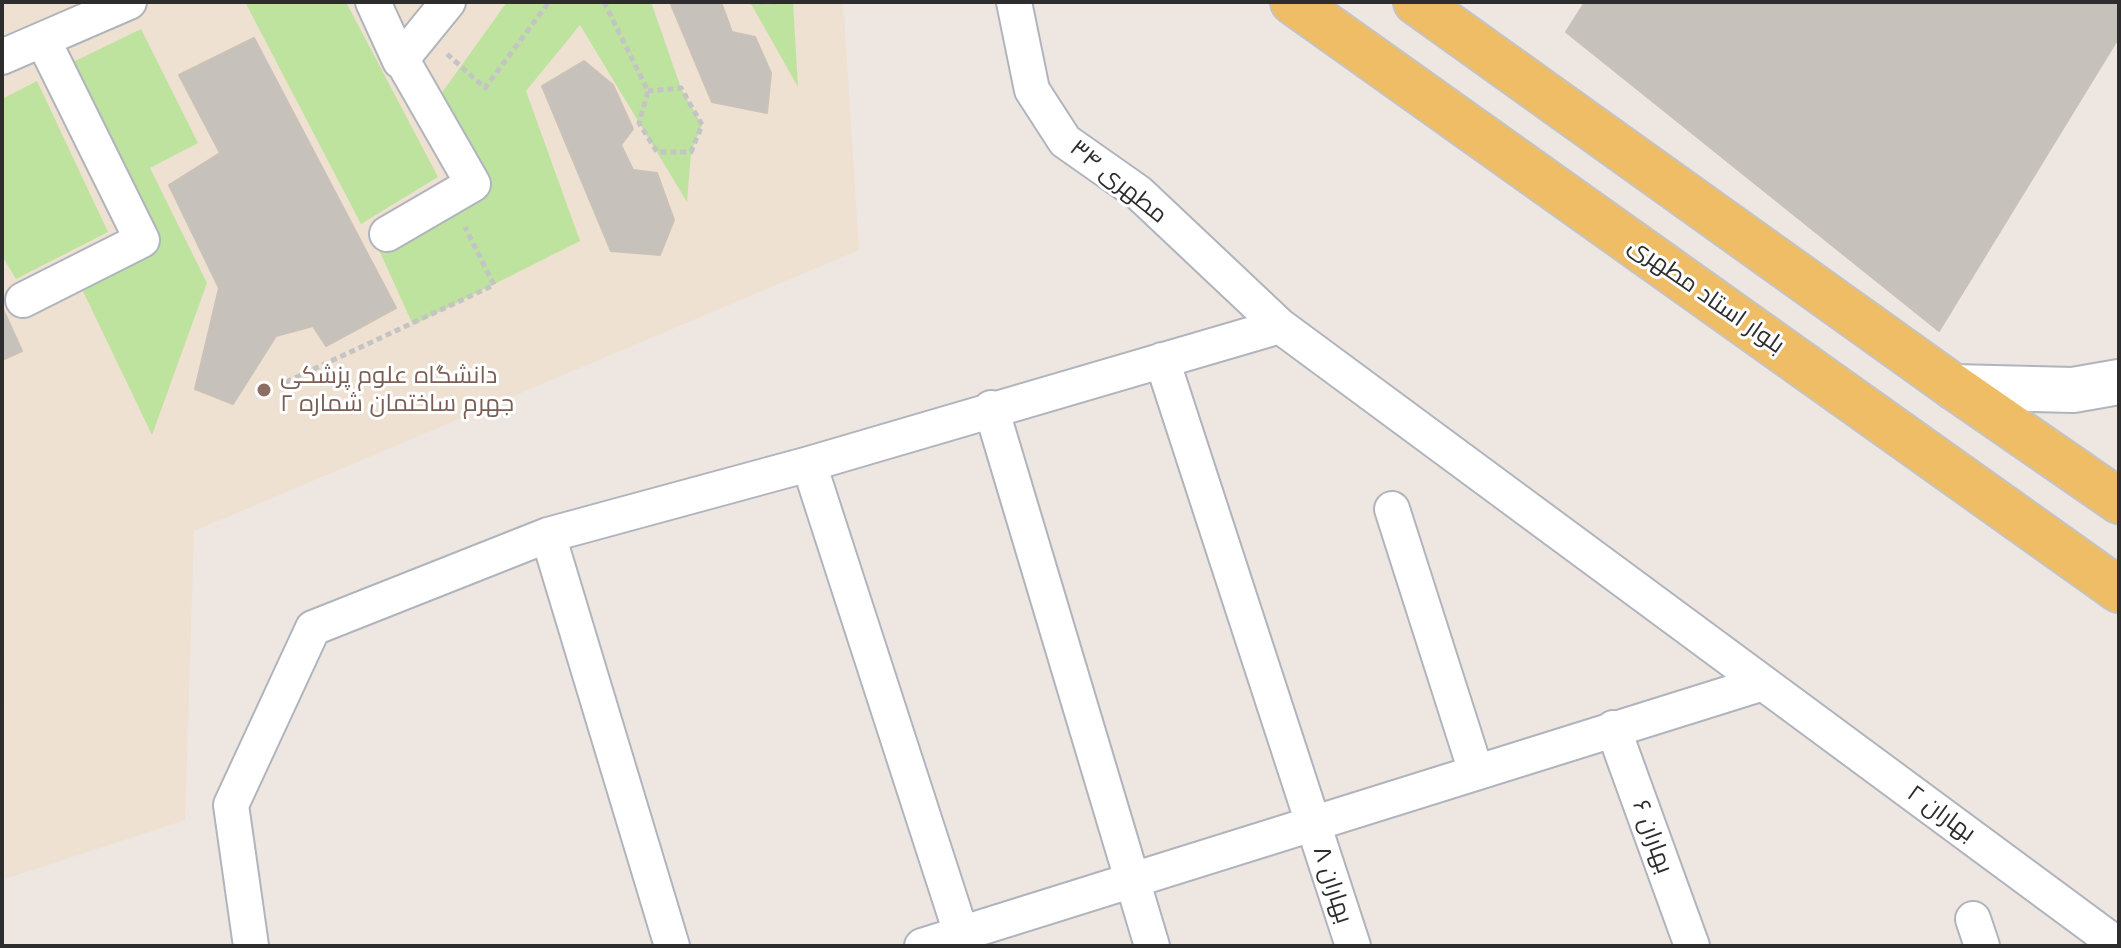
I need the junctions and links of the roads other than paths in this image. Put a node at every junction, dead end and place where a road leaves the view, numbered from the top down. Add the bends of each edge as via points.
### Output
1 (129, 2) edge
2 (373, 2) edge
3 (448, 2) edge
4 (1014, 2) edge
5 (1293, 2) edge
6 (1416, 2) edge
7 (43, 40) junction
8 (2, 57) edge
9 (402, 60) junction
10 (387, 234) dead end
11 (23, 300) dead end
12 (1280, 326) junction
13 (1162, 360) junction
14 (2119, 382) edge
15 (1954, 387) junction
16 (991, 408) junction
17 (809, 464) junction
18 (2119, 501) edge
19 (1392, 509) dead end
20 (548, 535) junction
21 (2119, 590) edge
22 (1763, 683) junction
23 (1613, 728) junction
24 (1476, 772) junction
25 (1312, 824) junction
26 (1132, 881) junction
27 (961, 933) junction
28 (251, 946) edge
29 (672, 946) edge
30 (922, 946) edge
31 (1152, 946) edge
32 (1353, 946) edge
33 (1692, 946) edge
34 (2119, 946) edge

1 - 7 street
2 - 9 street
3 - 9 street
4 - 12 street, مطهری ۳۴ via 1032,90 1065,141 1139,193
5 - 21 main road, بلوار استاد مطهری
6 - 15 main road
7 - 8 street
7 - 11 street via 142,240
9 - 10 street via 473,184
12 - 13 street
12 - 22 street, مطهری ۳۴
13 - 16 street
13 - 25 street, بهاران ۸
14 - 15 main road via 2073,390
15 - 18 main road
16 - 17 street
16 - 26 street
17 - 20 street
17 - 27 street
19 - 24 street
20 - 28 street via 313,628 231,805
20 - 29 street
22 - 23 street
22 - 34 street, بهاران ۲
23 - 24 street
23 - 33 street, بهاران ۶
24 - 25 street
25 - 26 street
25 - 32 street, بهاران ۸
26 - 27 street
26 - 31 street
27 - 30 street

